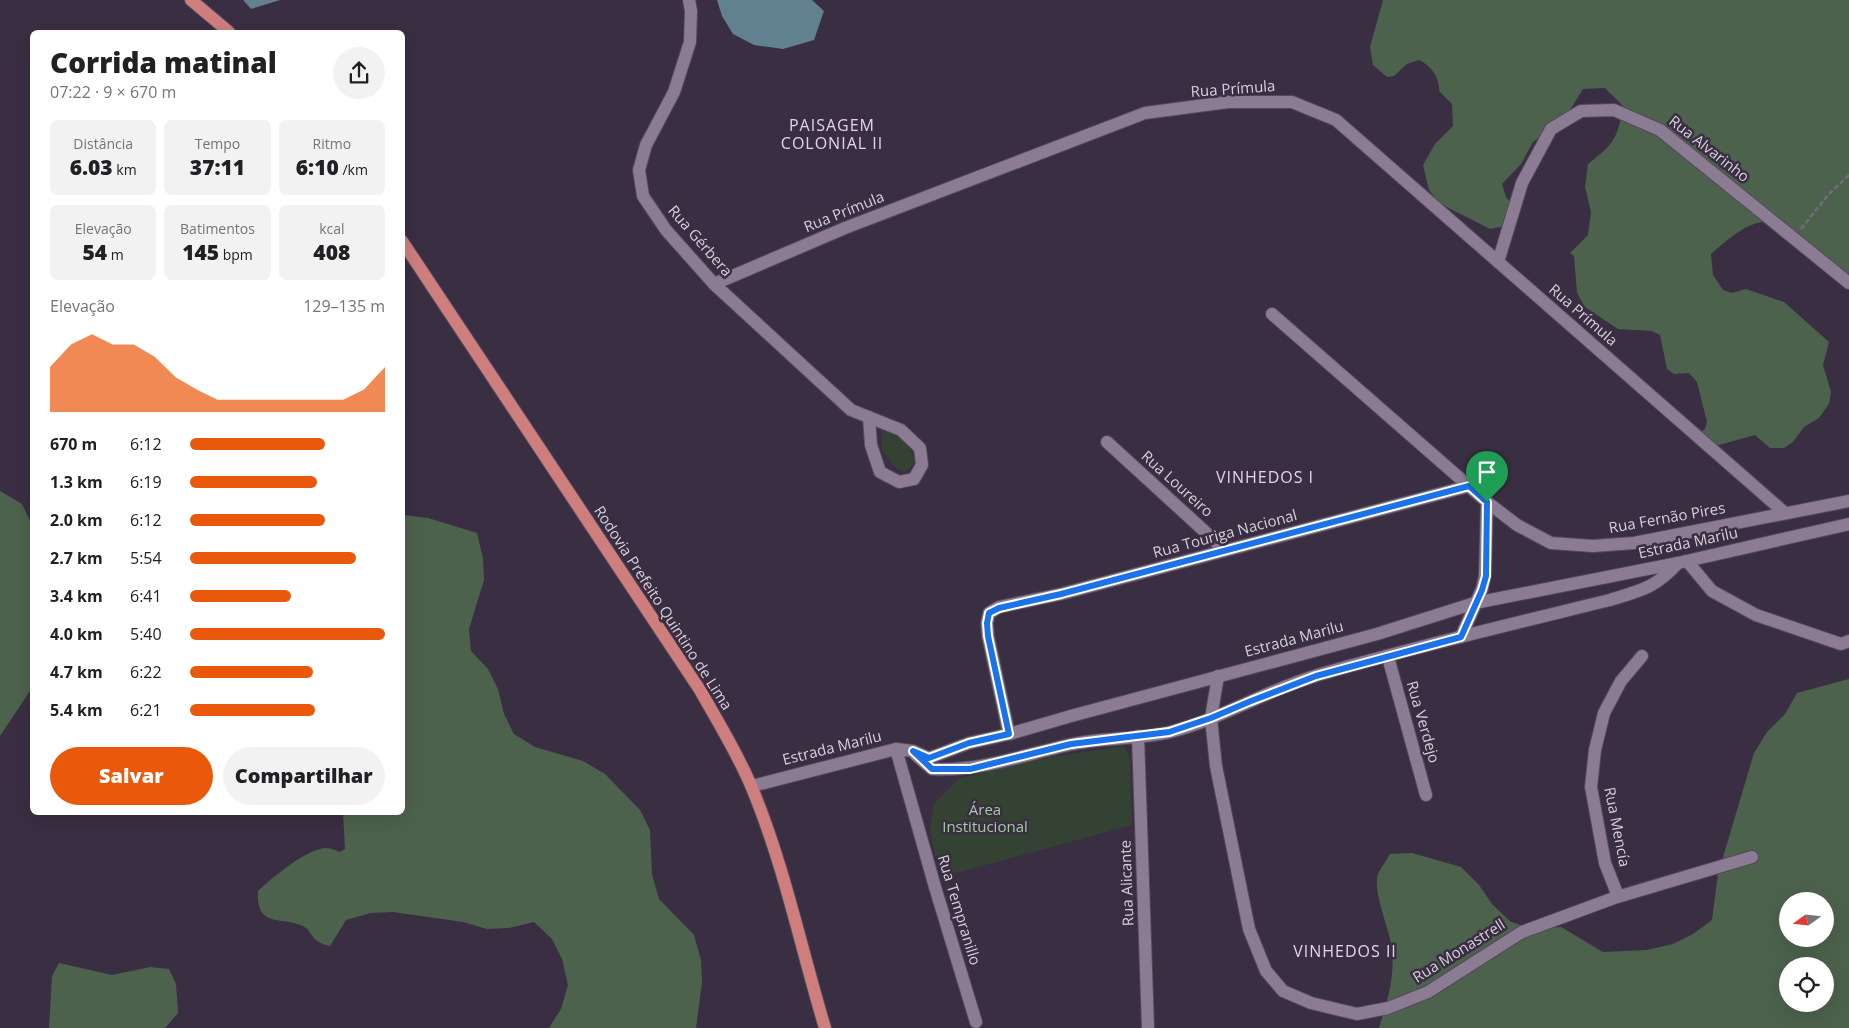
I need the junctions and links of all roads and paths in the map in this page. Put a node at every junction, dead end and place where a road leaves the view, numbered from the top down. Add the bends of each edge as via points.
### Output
1 (191, 0) edge
2 (688, 0) edge
3 (227, 30) edge
4 (1849, 175) edge
5 (1794, 238) junction
6 (405, 246) edge
7 (1498, 262) junction
8 (1849, 283) edge
9 (714, 284) junction
10 (1272, 314) dead end
11 (869, 418) junction
12 (1106, 442) dead end
13 (1469, 486) junction
14 (1849, 501) edge
15 (1487, 502) junction
16 (1785, 513) junction
17 (1849, 524) edge
18 (1226, 550) junction
19 (1682, 562) junction
20 (1475, 603) junction
21 (1461, 637) junction
22 (1849, 641) edge
23 (1642, 656) dead end
24 (1388, 657) junction
25 (1218, 676) junction
26 (1211, 718) junction
27 (1009, 734) junction
28 (1138, 736) junction
29 (896, 748) junction
30 (913, 751) junction
31 (752, 786) junction
32 (1426, 795) dead end
33 (1752, 857) dead end
34 (1618, 896) junction
35 (976, 1022) dead end
36 (825, 1028) edge
37 (1148, 1028) edge

1 - 3 main road
2 - 9 street, Rua Gérbera via 690,42 674,92 646,145 639,170 643,196 666,230
4 - 5 path via 1828,195
5 - 7 street, Rua Alvarinho via 1660,130 1614,110 1581,111 1551,129 1522,183
5 - 8 street, Rua Alvarinho
6 - 31 main road, Rodovia Prefeito Quintino de Lima via 700,690
7 - 9 street, Rua Prímula via 1336,120 1292,102 1228,102 1144,113 845,228
7 - 16 street, Rua Prímula
9 - 11 street, Rua Gérbera via 851,410
10 - 13 street, Rua Fernão Pires
11 - 11 street, Rua Gérbera via 901,430 920,448 922,465 914,479 899,482 880,472 871,445
12 - 18 street, Rua Loureiro
13 - 15 street, Rua Fernão Pires
13 - 18 street, Rua Touriga Nacional
14 - 16 street, Rua Fernão Pires
15 - 16 street, Rua Fernão Pires via 1551,543 1593,546 1634,543
15 - 20 street via 1486,576
17 - 19 street, Estrada Marilu
18 - 27 street, Rua Touriga Nacional via 989,613 988,636
19 - 20 street, Estrada Marilu
19 - 21 street via 1654,585 1639,591
19 - 22 street via 1712,590 1756,615 1841,644
20 - 21 street
20 - 25 street, Estrada Marilu via 1377,634
21 - 24 street
23 - 34 street, Rua Mencía via 1621,681 1604,712 1591,787 1605,863
24 - 26 street via 1316,676
24 - 32 street, Rua Verdejo
25 - 26 street, Rua Monastrell
25 - 27 street, Estrada Marilu
26 - 28 street via 1169,732
26 - 34 street, Rua Monastrell via 1216,766 1250,929 1266,971 1283,991 1311,1003 1357,1014 1388,1008 1428,992 1522,932
27 - 30 street, Estrada Marilu via 969,743 929,758
28 - 30 street via 1071,744 970,769 932,769
28 - 37 street, Rua Alicante
29 - 30 street, Estrada Marilu
29 - 31 street, Estrada Marilu
29 - 35 street, Rua Tempranillo
31 - 36 main road, Rodovia Prefeito Quintino de Lima via 776,852
33 - 34 street, Rua Monastrell

